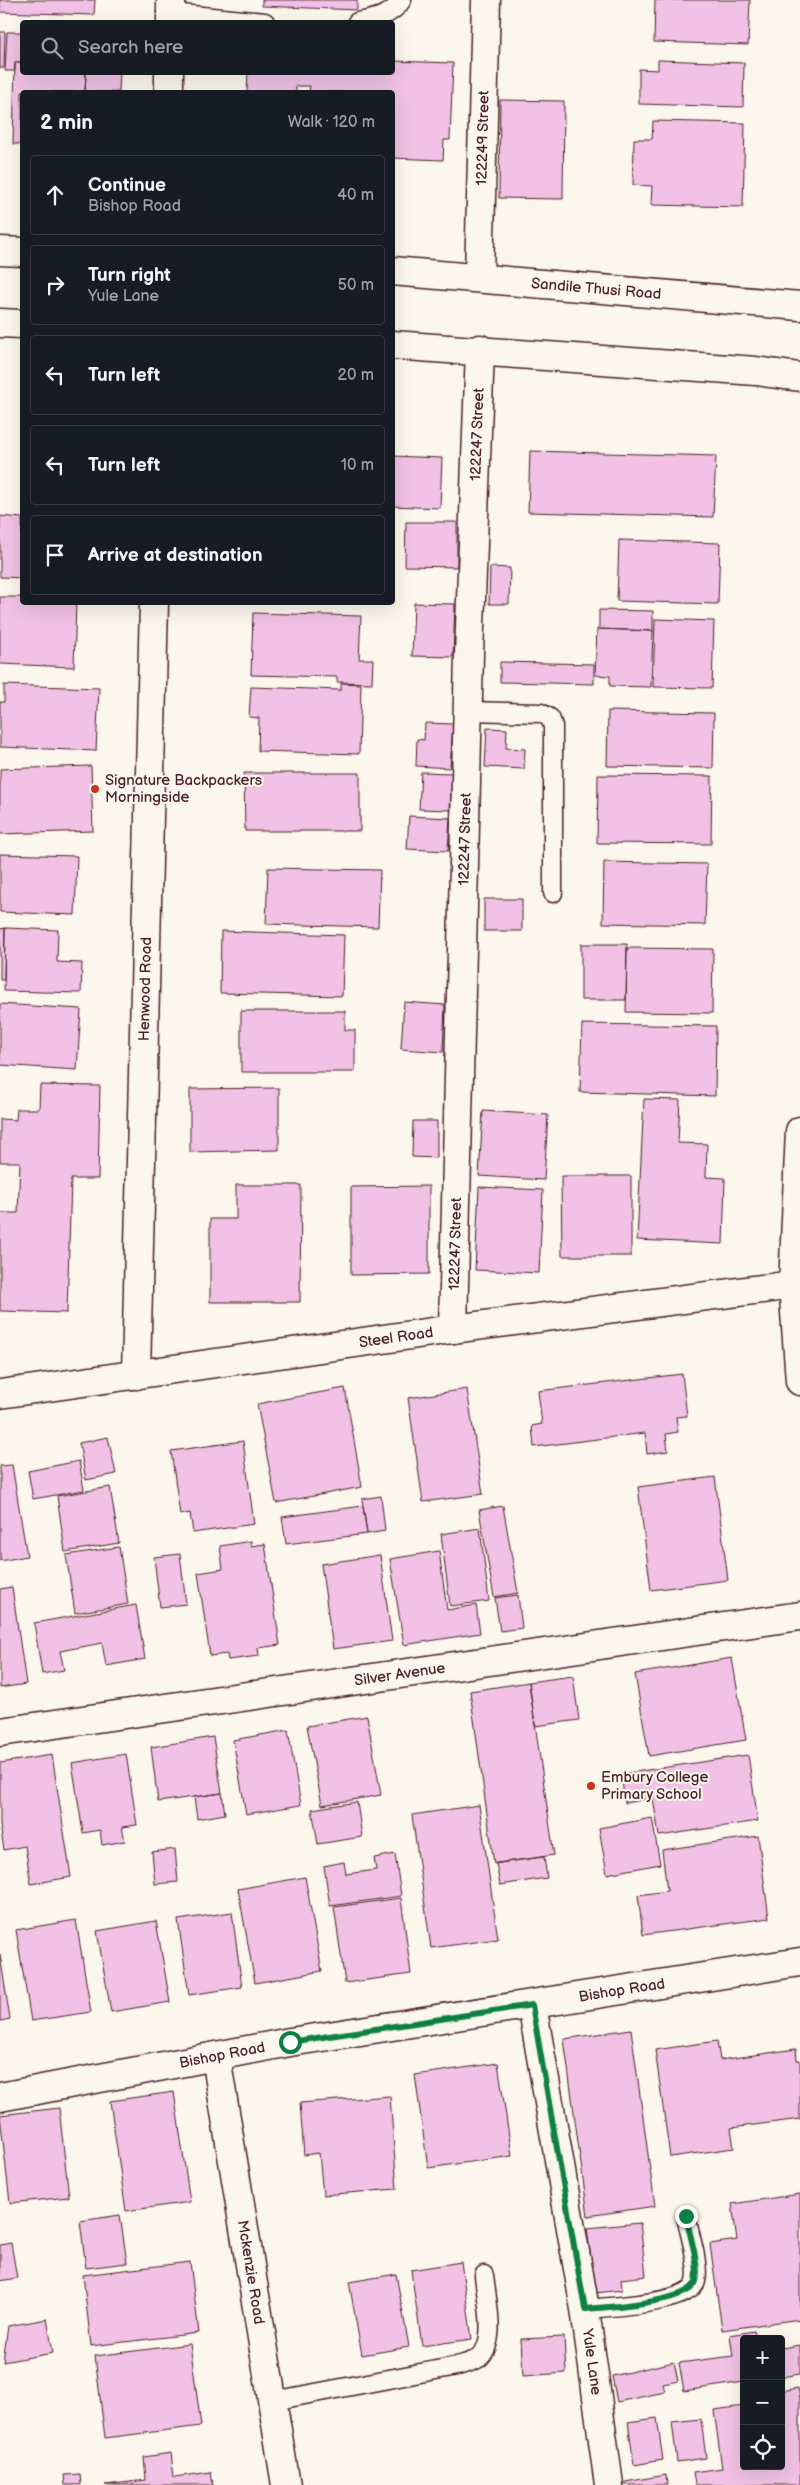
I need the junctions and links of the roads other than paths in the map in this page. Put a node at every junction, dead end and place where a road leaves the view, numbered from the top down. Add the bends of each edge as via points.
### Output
1 (402, 0) edge
2 (486, 0) edge
3 (171, 12) edge
4 (246, 20) edge
5 (370, 20) edge
6 (169, 75) edge
7 (169, 90) edge
8 (0, 251) edge
9 (20, 252) edge
10 (395, 271) edge
11 (479, 277) junction
12 (800, 306) edge
13 (0, 323) edge
14 (20, 324) edge
15 (395, 345) edge
16 (480, 349) junction
17 (800, 377) edge
18 (154, 605) edge
19 (468, 711) junction
20 (553, 893) dead end
21 (800, 1131) edge
22 (793, 1285) junction
23 (453, 1329) junction
24 (136, 1375) junction
25 (800, 1381) edge
26 (0, 1394) edge
27 (800, 1616) edge
28 (0, 1732) edge
29 (800, 1962) edge
30 (532, 2005) junction
31 (216, 2057) junction
32 (0, 2097) edge
33 (686, 2216) dead end
34 (484, 2275) dead end
35 (585, 2309) junction
36 (273, 2401) junction
37 (286, 2485) edge
38 (609, 2485) edge

1 - 5 lane via 397,8
2 - 11 street, 122249 Street
3 - 4 lane
6 - 7 street
8 - 9 street
10 - 11 street, Sandile Thusi Road
11 - 12 street, Sandile Thusi Road
13 - 14 street
15 - 16 street
16 - 17 street
16 - 19 street, 122247 Street
18 - 24 street, Henwood Road
19 - 20 lane via 541,713 550,718 553,726
19 - 23 street, 122247 Street
21 - 22 street
22 - 23 street, Steel Road
22 - 25 street
23 - 24 street, Steel Road
24 - 26 street, Steel Road
27 - 28 street, Silver Avenue
29 - 30 street, Bishop Road
30 - 31 street, Bishop Road via 290,2042
30 - 35 street, Yule Lane
31 - 32 street, Bishop Road
31 - 36 street, Mckenzie Road
33 - 35 lane via 696,2267 696,2282 690,2290 675,2298
34 - 36 lane via 490,2337 487,2348 477,2359 457,2366
35 - 38 street, Yule Lane
36 - 37 street, Mckenzie Road

